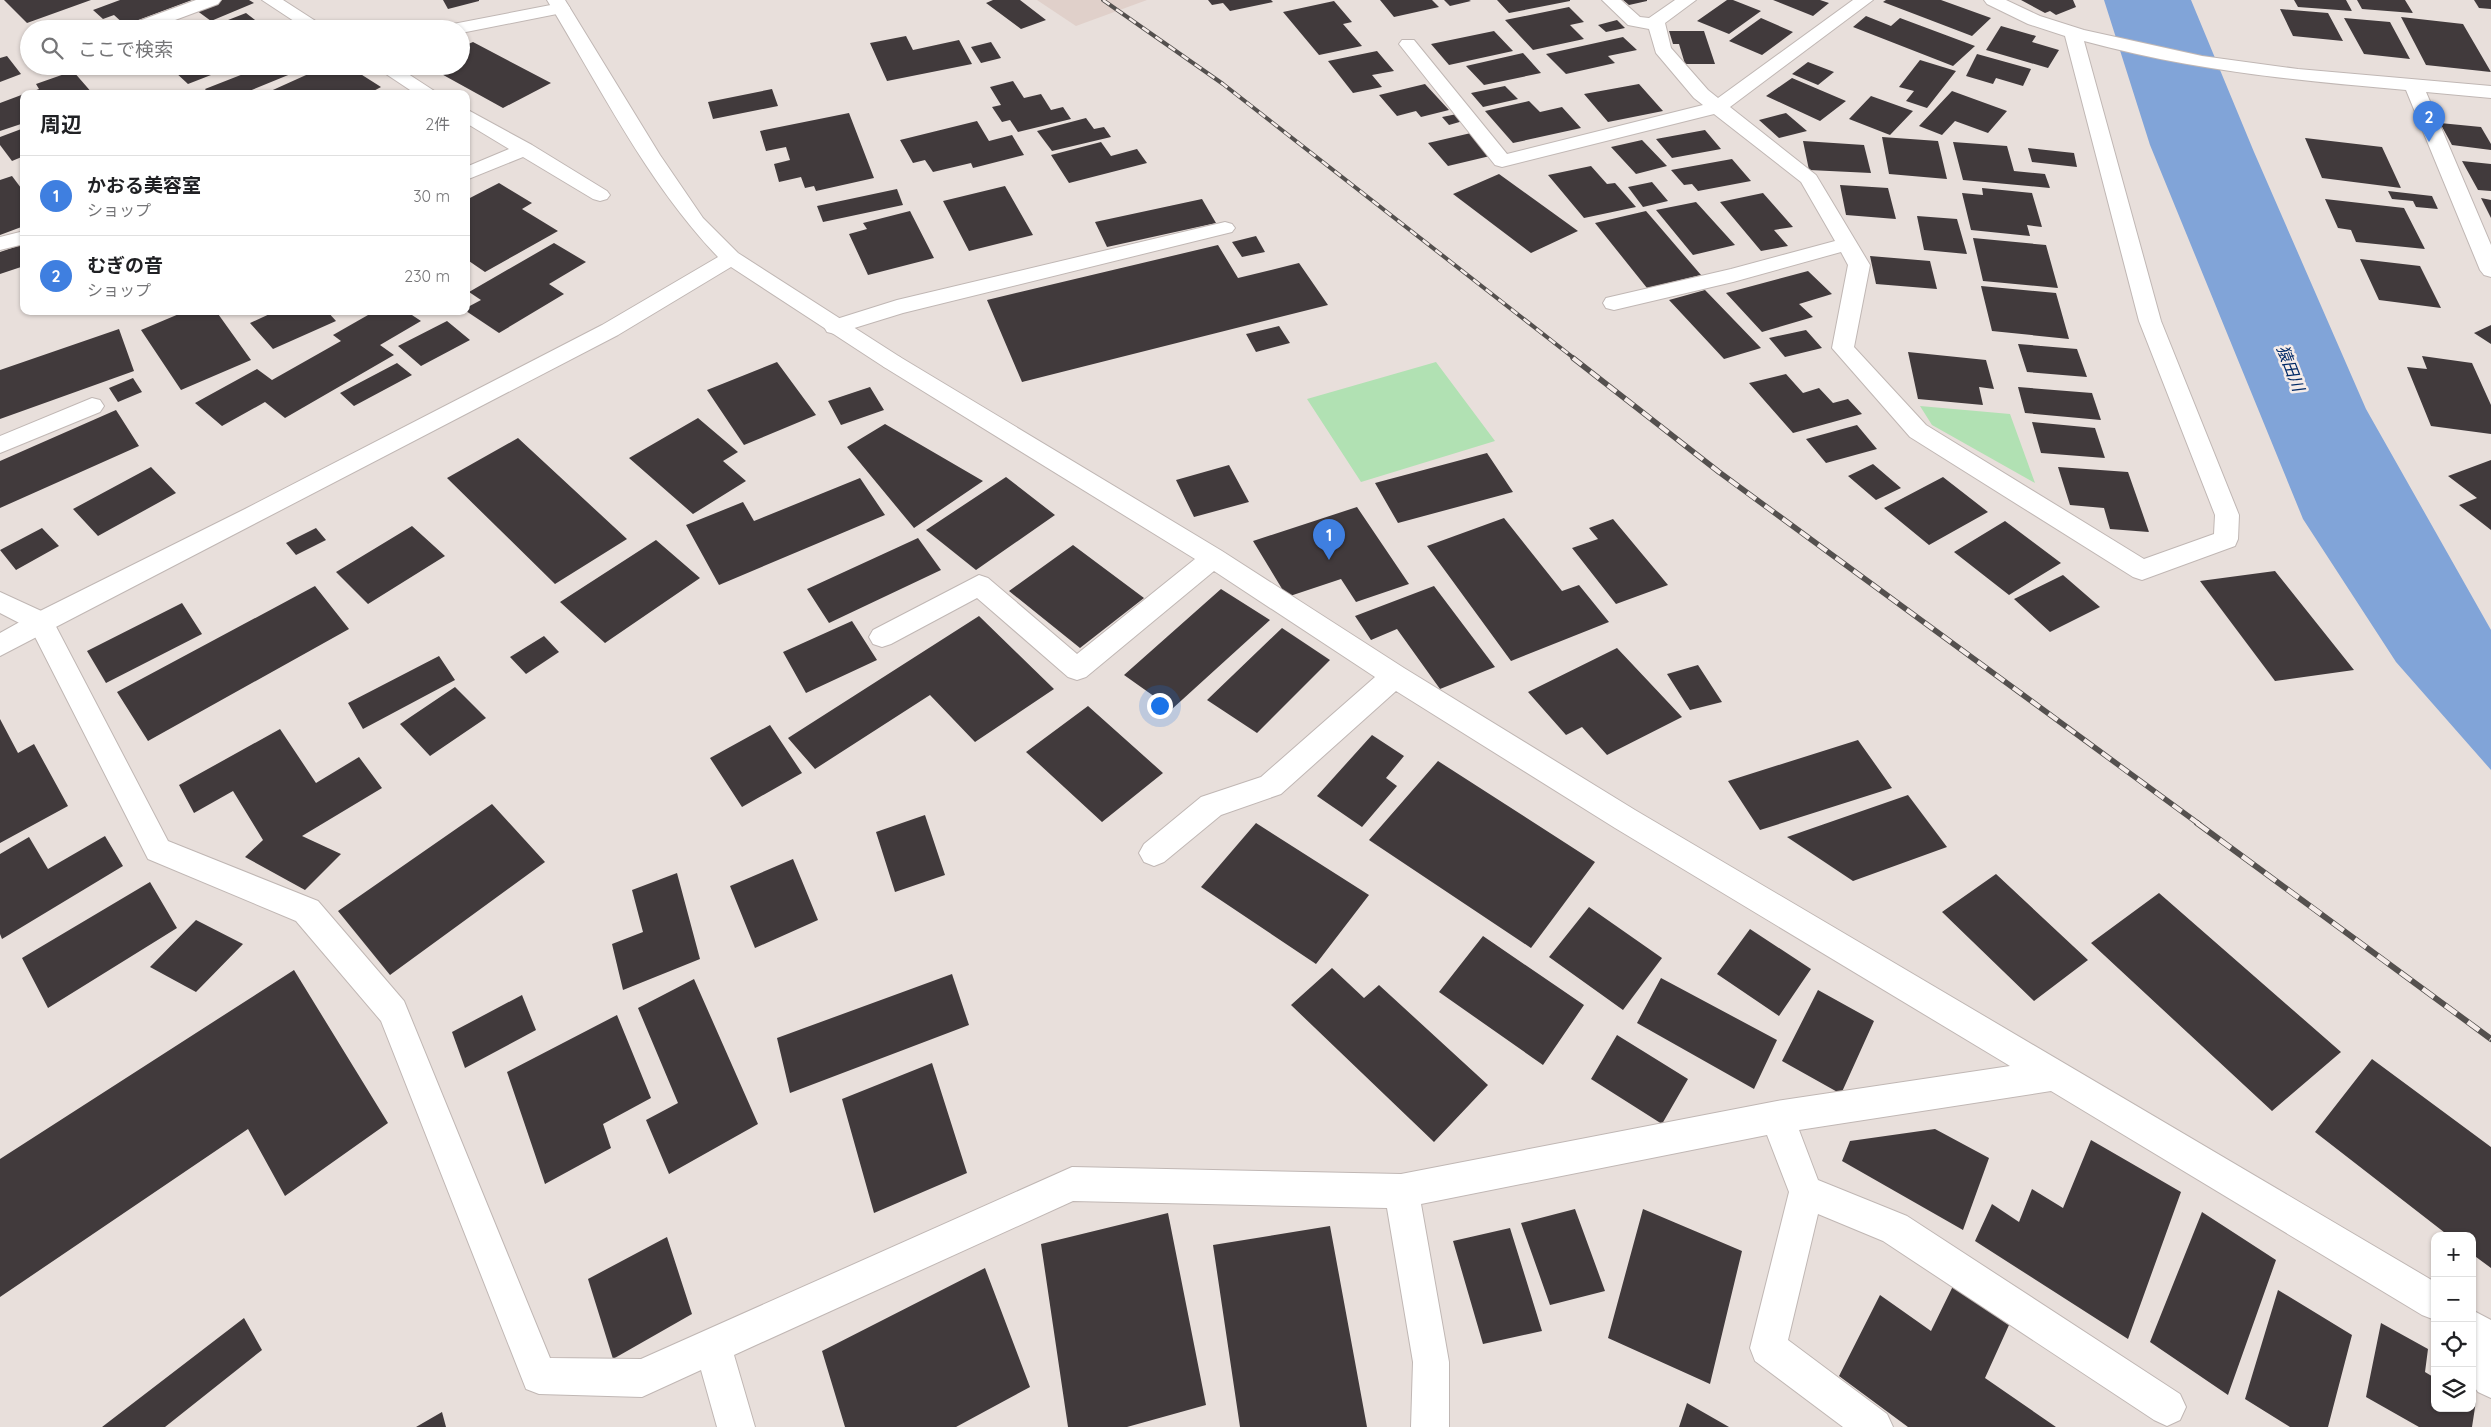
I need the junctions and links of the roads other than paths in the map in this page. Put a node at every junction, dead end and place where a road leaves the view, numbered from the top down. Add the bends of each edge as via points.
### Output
1 (212, 0) edge
2 (271, 0) edge
3 (1611, 0) edge
4 (1687, 0) edge
5 (1864, 0) edge
6 (1993, 0) edge
7 (558, 4) edge
8 (158, 20) edge
9 (304, 20) edge
10 (470, 25) edge
11 (1657, 25) junction
12 (2073, 33) junction
13 (1408, 44) dead end
14 (398, 75) edge
15 (2413, 84) junction
16 (423, 90) edge
17 (2491, 92) edge
18 (1718, 107) junction
19 (470, 117) edge
20 (525, 149) junction
21 (470, 172) edge
22 (600, 195) dead end
23 (1225, 228) dead end
24 (20, 238) edge
25 (0, 244) edge
26 (1846, 244) junction
27 (731, 258) junction
28 (2491, 270) edge
29 (1614, 302) dead end
30 (835, 327) junction
31 (92, 406) dead end
32 (0, 445) edge
33 (1214, 558) junction
34 (0, 602) edge
35 (41, 622) junction
36 (882, 637) dead end
37 (0, 646) edge
38 (1394, 676) junction
39 (1154, 853) dead end
40 (2054, 1075) junction
41 (1778, 1117) junction
42 (1401, 1191) junction
43 (1806, 1192) junction
44 (2431, 1300) edge
45 (2476, 1331) edge
46 (2491, 1342) edge
47 (713, 1346) junction
48 (2476, 1357) edge
49 (2491, 1379) edge
50 (2167, 1407) dead end
51 (736, 1427) edge
52 (1430, 1427) edge
53 (1874, 1427) edge

1 - 8 street
2 - 9 street
3 - 11 street via 1634,21
4 - 11 street via 1656,21
5 - 18 street
6 - 12 street via 2014,12
7 - 10 street
7 - 27 street via 660,170 696,222
11 - 18 street via 1662,49 1701,94
12 - 15 street via 2192,61
12 - 26 street via 2150,321 2227,515 2226,539 2142,570 1918,432 1843,348 1859,265
13 - 18 street via 1502,161
14 - 16 street
15 - 17 street
15 - 28 street
18 - 26 street via 1809,179
19 - 20 street
20 - 21 street
20 - 22 street
23 - 30 street via 897,307
24 - 25 street
26 - 29 street via 1734,275
27 - 30 street
27 - 35 street via 610,330
30 - 33 street
31 - 32 street
33 - 36 street via 1078,669 979,585
33 - 38 street
34 - 35 street
35 - 37 street
35 - 47 street via 158,850 307,911 393,1012 539,1376 642,1378
38 - 39 street via 1270,786 1211,806
38 - 40 street via 1624,819
40 - 41 street
40 - 44 street
41 - 42 street
41 - 43 street
42 - 47 street via 1072,1184
42 - 52 street via 1431,1362
43 - 50 street via 1895,1228
43 - 53 street via 1768,1348
45 - 46 street
47 - 51 street
48 - 49 street

